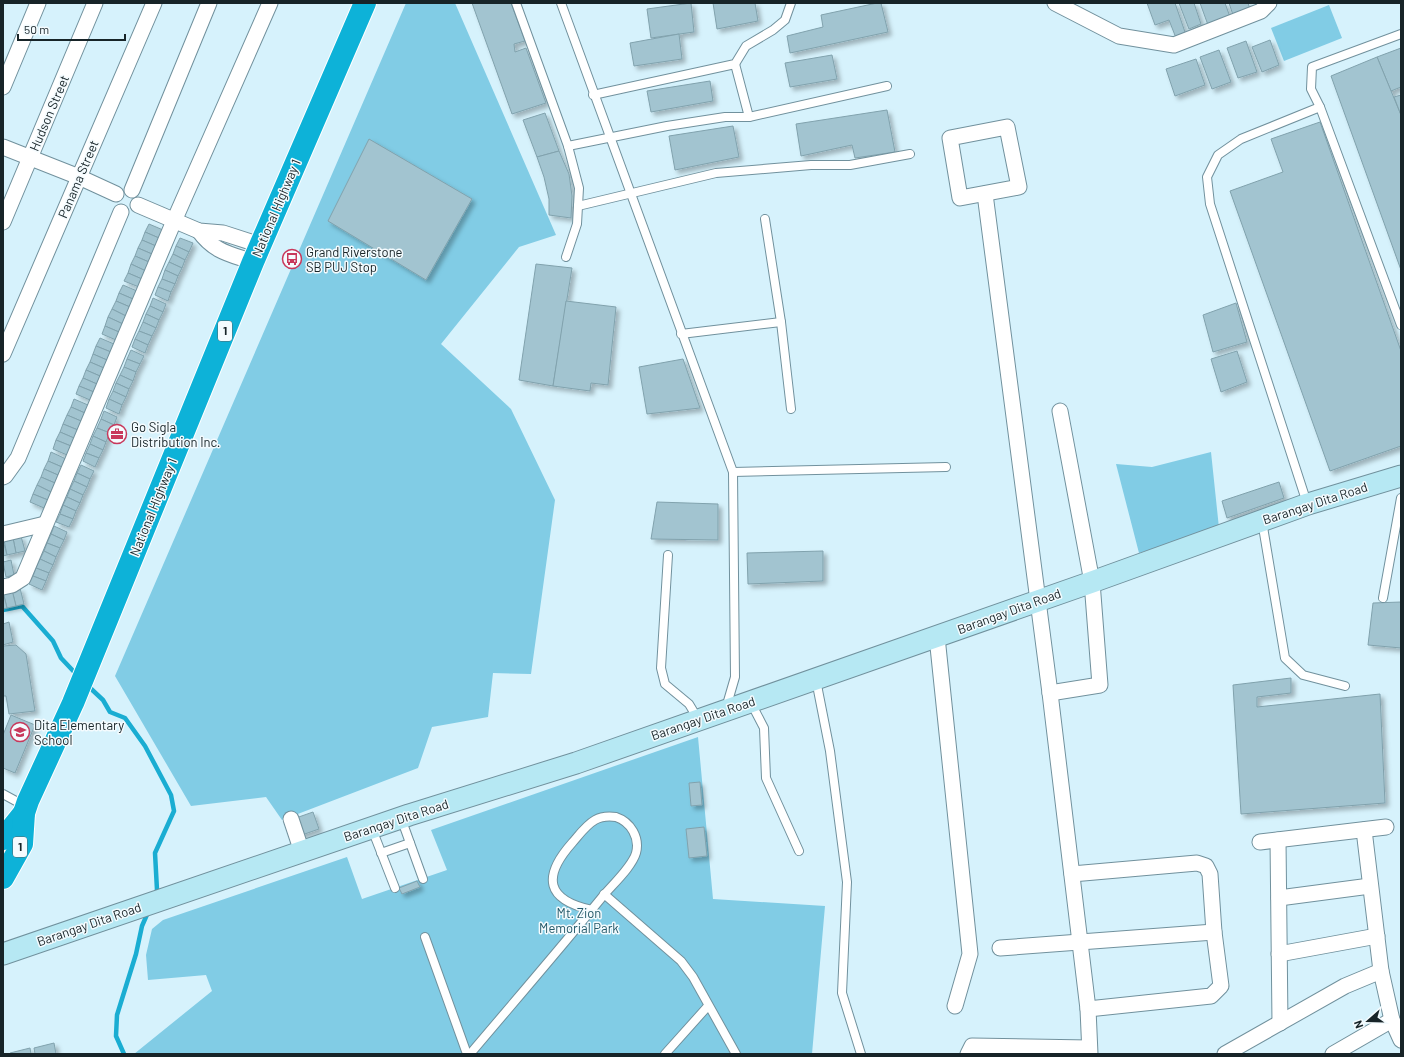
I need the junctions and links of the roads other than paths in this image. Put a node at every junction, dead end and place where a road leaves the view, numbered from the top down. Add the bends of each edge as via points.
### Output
1 (38, 3) edge
2 (96, 3) edge
3 (154, 3) edge
4 (209, 3) edge
5 (270, 3) edge
6 (365, 3) edge
7 (516, 3) edge
8 (560, 3) edge
9 (791, 3) edge
10 (1055, 3) edge
11 (1269, 3) edge
12 (1401, 34) edge
13 (735, 64) junction
14 (3, 86) edge
15 (887, 86) dead end
16 (593, 95) junction
17 (1320, 107) junction
18 (749, 117) junction
19 (609, 138) junction
20 (568, 146) junction
21 (3, 147) edge
22 (910, 154) dead end
23 (30, 159) junction
24 (79, 177) junction
25 (132, 190) junction
26 (116, 194) junction
27 (630, 194) junction
28 (985, 194) junction
29 (138, 205) junction
30 (578, 206) junction
31 (121, 212) junction
32 (765, 219) dead end
33 (174, 221) junction
34 (3, 222) edge
35 (257, 254) junction
36 (566, 256) dead end
37 (781, 322) junction
38 (1401, 325) edge
39 (681, 334) junction
40 (3, 354) edge
41 (791, 409) dead end
42 (1060, 411) dead end
43 (946, 466) dead end
44 (733, 472) junction
45 (1401, 476) edge
46 (3, 477) edge
47 (1401, 498) edge
48 (1308, 504) junction
49 (1262, 520) junction
50 (45, 524) junction
51 (3, 534) edge
52 (668, 555) dead end
53 (1092, 582) junction
54 (3, 587) edge
55 (1383, 598) dead end
56 (1038, 601) junction
57 (937, 637) junction
58 (816, 679) junction
59 (1345, 686) dead end
60 (1050, 694) junction
61 (751, 702) junction
62 (724, 711) junction
63 (698, 720) junction
64 (3, 794) edge
65 (25, 809) junction
66 (401, 818) junction
67 (291, 819) dead end
68 (1386, 827) dead end
69 (372, 828) junction
70 (1364, 830) junction
71 (3, 839) edge
72 (1278, 840) junction
73 (1260, 842) dead end
74 (410, 843) junction
75 (799, 851) dead end
76 (302, 852) junction
77 (381, 853) junction
78 (1072, 874) junction
79 (3, 878) edge
80 (423, 878) dead end
81 (1370, 886) junction
82 (394, 888) dead end
83 (604, 894) junction
84 (1279, 898) junction
85 (592, 910) junction
86 (1214, 932) junction
87 (1377, 936) junction
88 (425, 937) dead end
89 (1078, 943) junction
90 (1000, 948) dead end
91 (3, 954) edge
92 (1279, 954) junction
93 (1381, 971) junction
94 (708, 1006) junction
95 (955, 1006) dead end
96 (1088, 1009) junction
97 (1392, 1020) junction
98 (1280, 1023) junction
99 (1401, 1040) edge
100 (1089, 1051) edge
101 (467, 1054) edge
102 (470, 1054) edge
103 (665, 1054) edge
104 (736, 1054) edge
105 (861, 1054) edge
106 (968, 1054) edge
107 (1225, 1054) edge
108 (1333, 1054) edge

1 - 14 street
2 - 23 street, Hudson Street
3 - 24 street, Panama Street
4 - 25 street
5 - 33 street
6 - 35 highway, National Highway 1 / 1
7 - 20 lane
8 - 16 lane
9 - 13 lane via 784,20 773,30 746,46
10 - 11 street via 1119,36 1174,45 1261,11
12 - 17 lane via 1312,67 1311,88
13 - 16 lane
13 - 18 lane
15 - 18 lane
16 - 19 lane
17 - 38 lane
17 - 48 lane via 1241,139 1218,155 1208,177 1210,204
18 - 19 lane via 724,117
19 - 20 lane
19 - 27 lane
20 - 30 lane via 579,188
21 - 23 street
22 - 27 lane via 850,165 811,165 716,173
23 - 24 street
23 - 34 street, Hudson Street
24 - 26 street
24 - 40 street, Panama Street
25 - 26 street via 120,190
25 - 29 street via 136,194
26 - 31 street via 114,201 116,208
27 - 30 lane
27 - 39 lane
28 - 28 street via 1019,187 1007,127 950,138 960,198
28 - 56 street
29 - 31 street via 128,213
29 - 33 street
30 - 36 lane via 577,224
31 - 46 street via 18,458
32 - 37 lane
33 - 35 street via 198,231 223,233
33 - 50 street
35 - 65 highway, National Highway 1 / 1 via 73,703
37 - 39 lane
37 - 41 lane
39 - 44 lane
42 - 53 street
43 - 44 lane
44 - 62 lane via 736,678
45 - 48 street, Barangay Dita Road
47 - 55 lane
48 - 49 street, Barangay Dita Road
49 - 53 street, Barangay Dita Road
49 - 59 lane via 1285,658 1303,675
50 - 51 street
50 - 54 street via 23,578
52 - 63 lane via 661,668 665,684 689,704
53 - 56 street, Barangay Dita Road
53 - 60 street via 1100,685
56 - 57 street, Barangay Dita Road
56 - 60 street
57 - 58 street, Barangay Dita Road
57 - 95 street via 970,954
58 - 61 street, Barangay Dita Road
58 - 105 lane via 830,751 847,882 842,993
60 - 78 street
61 - 62 street, Barangay Dita Road
61 - 75 lane via 764,728 766,778
62 - 63 street, Barangay Dita Road
63 - 66 street, Barangay Dita Road via 576,763
64 - 65 lane
65 - 71 highway, National Highway 1 / 1
65 - 79 highway, National Highway 1 / 1 via 22,844
66 - 69 street, Barangay Dita Road
66 - 74 lane
67 - 76 street
68 - 70 street
69 - 76 street, Barangay Dita Road
69 - 77 lane
70 - 72 street
70 - 81 street
72 - 73 street
72 - 84 street
74 - 77 lane
74 - 80 lane
76 - 91 street, Barangay Dita Road
77 - 82 lane
78 - 86 street via 1198,863 1206,866 1210,874
78 - 89 street
81 - 84 street
81 - 87 street
83 - 85 lane
83 - 85 lane via 633,860 637,846 629,825 609,816 589,824 560,856 553,874 554,889 558,895 574,906
83 - 94 lane via 681,961 693,977
84 - 92 street
85 - 102 lane
86 - 89 street
86 - 96 street via 1222,986 1211,996
87 - 92 street
87 - 93 street
88 - 101 lane
89 - 90 street
89 - 96 street
92 - 98 street
93 - 97 street
93 - 98 street via 1345,986
94 - 103 lane
94 - 104 lane
96 - 100 street
97 - 99 street
97 - 108 street
98 - 107 street
100 - 106 street via 972,1046

